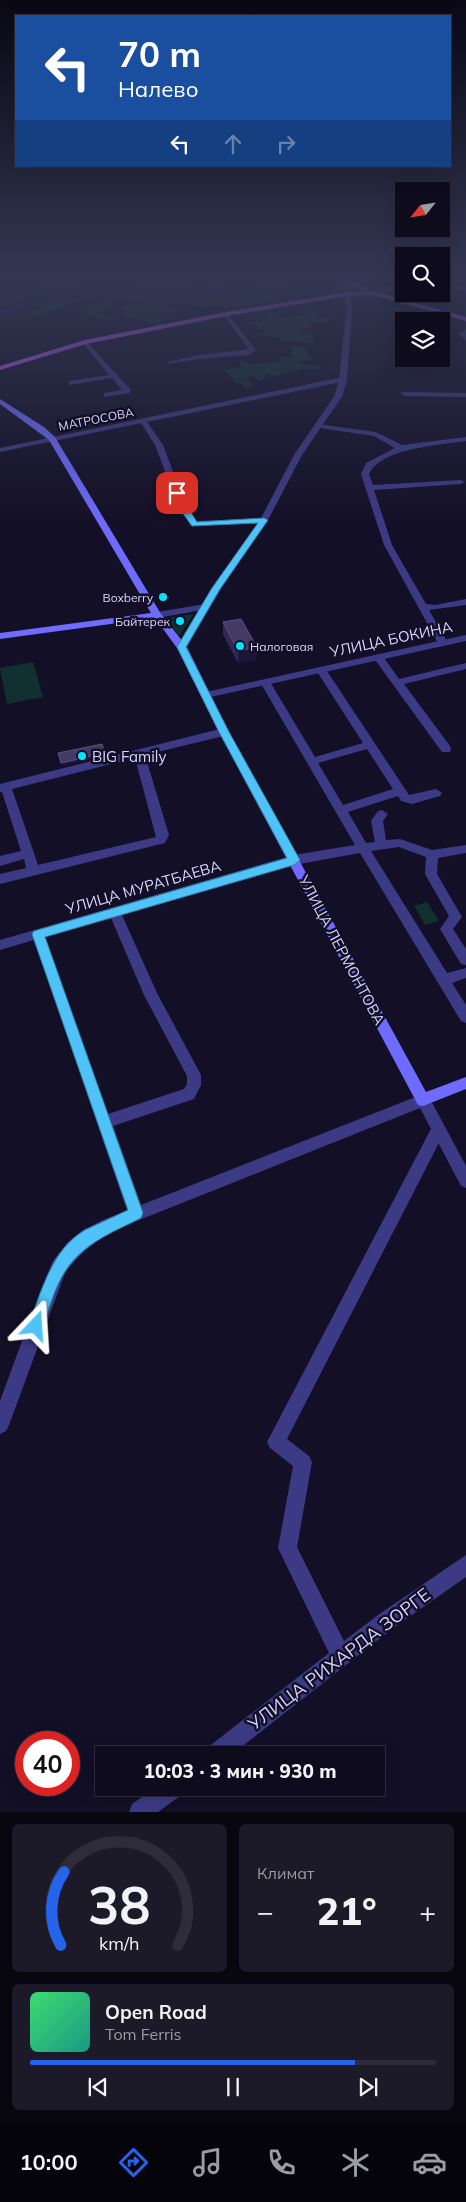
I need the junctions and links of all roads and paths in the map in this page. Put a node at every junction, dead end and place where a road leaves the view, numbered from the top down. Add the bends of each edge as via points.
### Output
1 (27, 360) edge
2 (99, 360) edge
3 (187, 360) edge
4 (345, 360) edge
5 (170, 363) dead end
6 (0, 368) edge
7 (113, 376) junction
8 (343, 379) junction
9 (72, 383) dead end
10 (406, 394) dead end
11 (107, 395) dead end
12 (466, 395) edge
13 (0, 401) edge
14 (143, 421) junction
15 (320, 426) junction
16 (52, 439) junction
17 (466, 440) edge
18 (401, 448) junction
19 (0, 450) edge
20 (461, 482) dead end
21 (370, 488) junction
22 (264, 520) junction
23 (466, 602) edge
24 (205, 608) junction
25 (422, 608) junction
26 (156, 615) junction
27 (0, 636) edge
28 (466, 638) edge
29 (443, 643) junction
30 (182, 647) junction
31 (378, 657) junction
32 (466, 666) edge
33 (321, 670) junction
34 (265, 682) junction
35 (397, 683) junction
36 (206, 695) junction
37 (224, 732) junction
38 (369, 745) junction
39 (446, 749) dead end
40 (138, 754) junction
41 (312, 761) junction
42 (3, 788) edge
43 (399, 791) junction
44 (436, 793) dead end
45 (340, 810) junction
46 (382, 814) dead end
47 (381, 844) junction
48 (363, 848) junction
49 (466, 849) edge
50 (27, 854) junction
51 (432, 855) junction
52 (294, 860) junction
53 (0, 861) edge
54 (33, 870) junction
55 (0, 879) edge
56 (115, 912) junction
57 (38, 934) junction
58 (0, 945) edge
59 (466, 960) edge
60 (466, 972) edge
61 (443, 980) junction
62 (466, 1017) edge
63 (466, 1083) edge
64 (423, 1100) junction
65 (104, 1122) junction
66 (438, 1130) junction
67 (466, 1181) edge
68 (136, 1213) junction
69 (0, 1425) edge
70 (466, 1565) edge
71 (341, 1657) junction
72 (226, 1746) edge
73 (161, 1796) edge
74 (140, 1812) edge

1 - 6 main road
2 - 7 street
3 - 5 street
4 - 8 street
7 - 9 street
7 - 11 street via 127,390
8 - 14 street, МАТРОСОВА
8 - 15 street via 340,394
10 - 12 street
13 - 16 main road, УЛИЦА ЛЕРМОНТОВА
14 - 16 street, МАТРОСОВА
14 - 22 street via 159,445 183,508 194,524
15 - 18 street via 376,434
15 - 22 street via 298,455
16 - 19 street, МАТРОСОВА
16 - 26 main road, УЛИЦА ЛЕРМОНТОВА
17 - 18 street
18 - 21 street via 369,465 365,474
20 - 21 street
21 - 25 street via 388,544
22 - 24 street
23 - 25 street
24 - 26 street
24 - 30 street
25 - 29 street
26 - 27 main road
26 - 30 main road, УЛИЦА ЛЕРМОНТОВА
28 - 29 street, УЛИЦА БОКИНА
29 - 31 street, УЛИЦА БОКИНА
30 - 36 main road, УЛИЦА ЛЕРМОНТОВА
31 - 33 street, УЛИЦА БОКИНА
31 - 35 street
32 - 35 street
33 - 34 street, УЛИЦА БОКИНА
33 - 38 street
34 - 36 street, УЛИЦА БОКИНА
34 - 41 street
35 - 39 street
36 - 37 main road, УЛИЦА ЛЕРМОНТОВА
37 - 40 street
37 - 52 main road, УЛИЦА ЛЕРМОНТОВА
38 - 41 street
38 - 43 street
40 - 42 street
40 - 54 street via 163,835 161,840
41 - 45 street
42 - 50 street
43 - 44 street via 408,800
43 - 45 street
45 - 48 street
46 - 47 street via 377,821
47 - 48 street, УЛИЦА МУРАТБАЕВА
47 - 51 street, УЛИЦА МУРАТБАЕВА via 406,843
48 - 52 street, УЛИЦА МУРАТБАЕВА
48 - 61 street
49 - 51 street
50 - 53 street
50 - 54 street
51 - 59 street via 431,874 456,917 446,929
52 - 56 street, УЛИЦА МУРАТБАЕВА
52 - 64 main road, УЛИЦА ЛЕРМОНТОВА
54 - 55 street
56 - 57 street, УЛИЦА МУРАТБАЕВА
56 - 65 street via 151,995 194,1075 194,1084 189,1094
57 - 58 street, УЛИЦА МУРАТБАЕВА
57 - 65 street
60 - 61 street
61 - 62 street
63 - 64 main road
64 - 66 street, УЛИЦА ЛЕРМОНТОВА
64 - 68 street
65 - 68 street
66 - 67 street, УЛИЦА ЛЕРМОНТОВА
66 - 71 street via 276,1442 303,1462 287,1548
68 - 69 street via 90,1236 73,1249 59,1267
70 - 71 street, УЛИЦА РИХАРДА ЗОРГЕ
71 - 72 street, УЛИЦА РИХАРДА ЗОРГЕ
73 - 74 street

